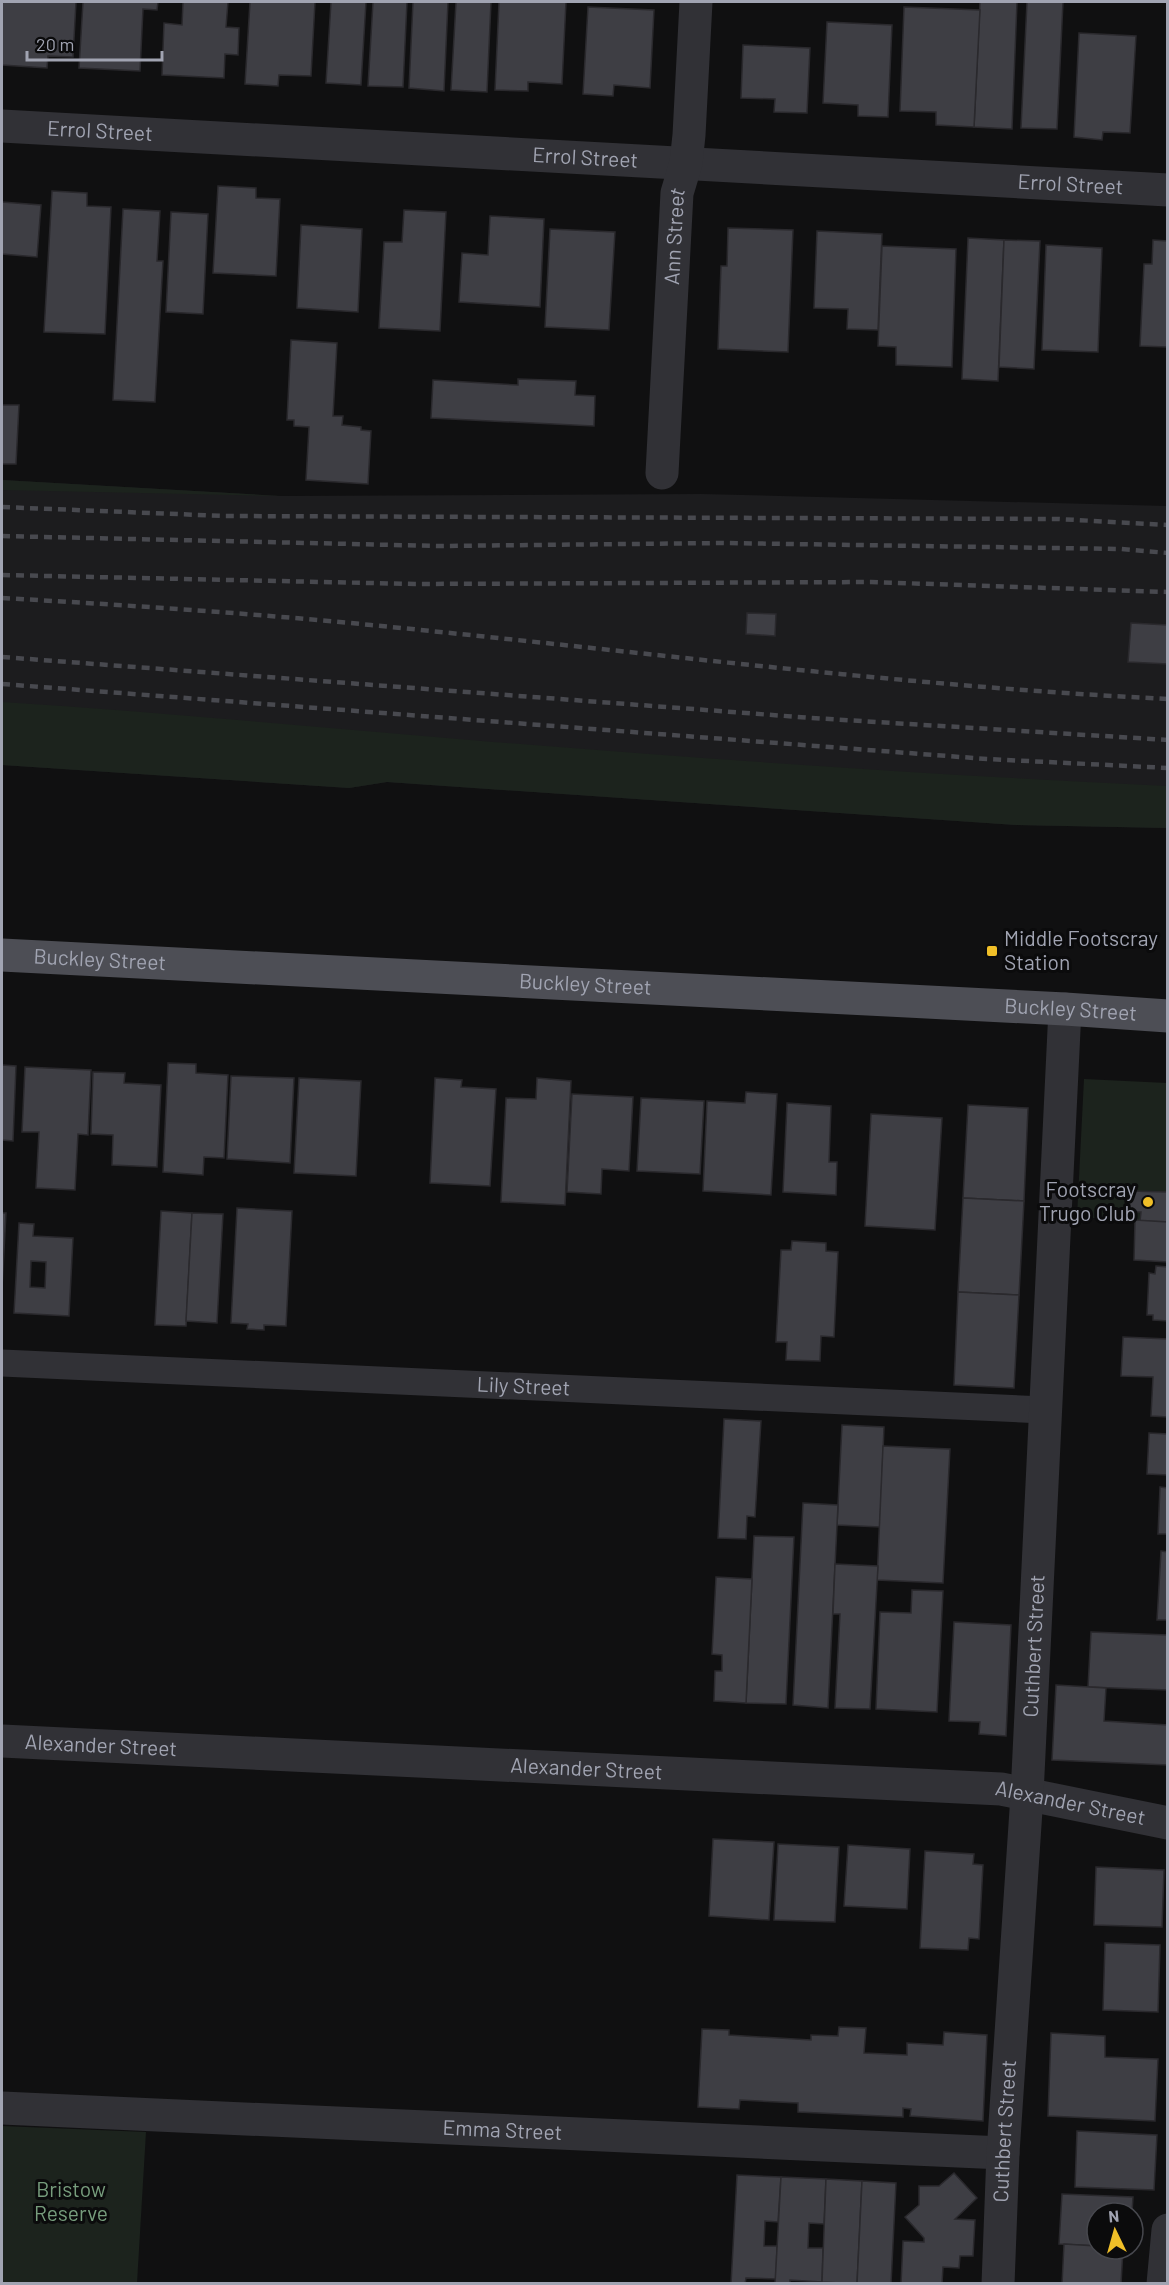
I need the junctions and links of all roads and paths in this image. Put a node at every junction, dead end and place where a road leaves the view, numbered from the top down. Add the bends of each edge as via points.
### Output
1 (696, 2) edge
2 (2, 126) edge
3 (686, 163) junction
4 (1167, 190) edge
5 (662, 473) dead end
6 (2, 955) edge
7 (1065, 1009) junction
8 (1167, 1016) edge
9 (2, 1363) edge
10 (1044, 1410) junction
11 (2, 1741) edge
12 (1027, 1795) junction
13 (1167, 1823) edge
14 (2, 2108) edge
15 (1003, 2153) junction
16 (1166, 2234) edge
17 (998, 2283) edge
18 (1163, 2283) edge

1 - 3 street, Ann Street
2 - 3 street, Errol Street
3 - 4 street, Errol Street
3 - 5 street, Ann Street via 677,193
6 - 7 main road, Buckley Street
7 - 8 main road, Buckley Street
7 - 10 street, Cuthbert Street
9 - 10 lane, Lily Street
10 - 12 street, Cuthbert Street
11 - 12 street, Alexander Street via 1001,1789
12 - 13 street, Alexander Street
12 - 15 street, Cuthbert Street
14 - 15 street, Emma Street
15 - 17 street, Cuthbert Street
16 - 18 street

